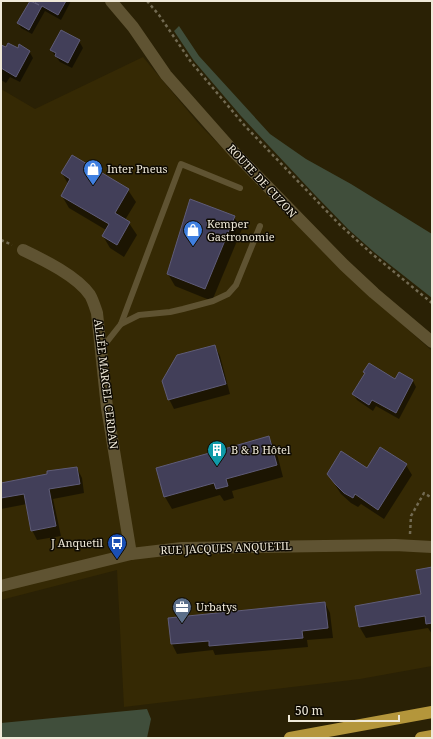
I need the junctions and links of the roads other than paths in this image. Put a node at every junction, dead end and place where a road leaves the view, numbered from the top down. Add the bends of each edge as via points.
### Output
1 (111, 1) edge
2 (240, 188) dead end
3 (260, 226) dead end
4 (23, 250) dead end
5 (121, 324) junction
6 (432, 342) edge
7 (100, 350) junction
8 (432, 547) edge
9 (131, 554) junction
10 (1, 586) edge
11 (432, 711) edge
12 (432, 736) edge
13 (290, 738) edge
14 (421, 738) edge

1 - 6 street, ROUTE DE CUZON via 133,27 162,71 234,152 344,265
2 - 5 lane via 181,164
3 - 5 lane via 236,285 228,294 183,310 139,315
4 - 7 street, ALLÉE MARCEL CERDAN via 69,277 90,294 97,313
5 - 7 lane
7 - 9 street, ALLÉE MARCEL CERDAN
8 - 9 street, RUE JACQUES ANQUETIL via 410,545 182,548
9 - 10 street, RUE JACQUES ANQUETIL
11 - 13 highway
12 - 14 highway

